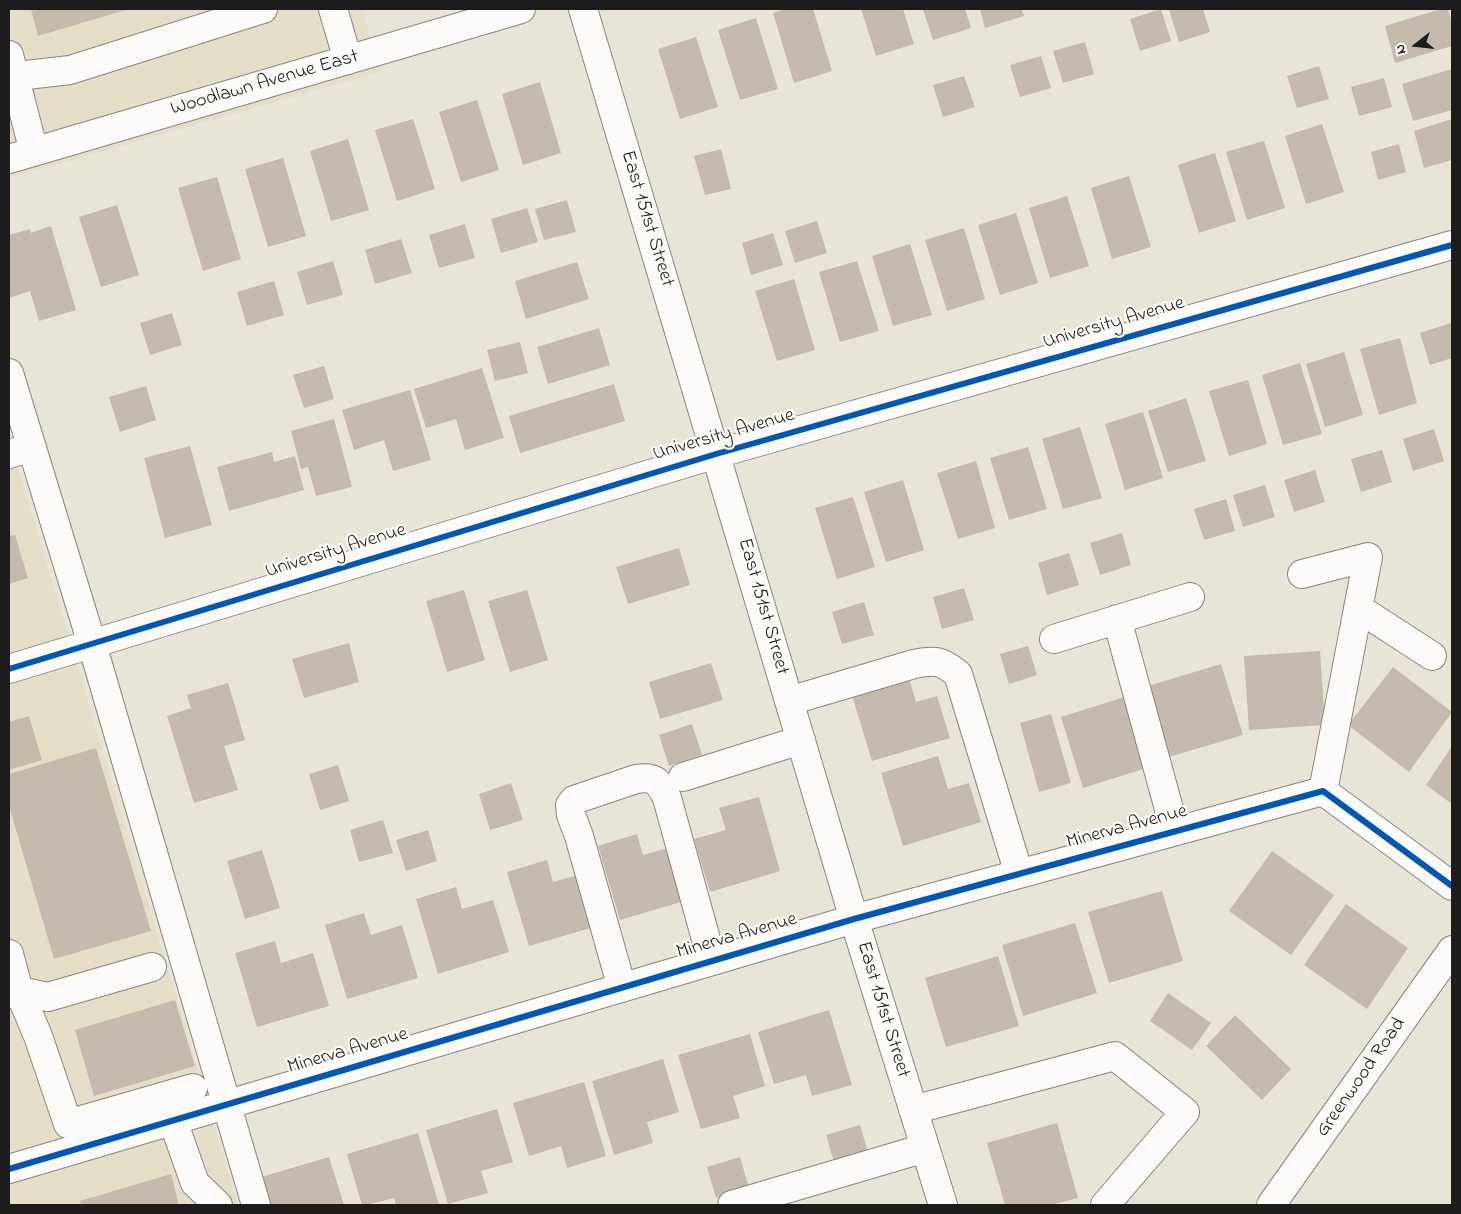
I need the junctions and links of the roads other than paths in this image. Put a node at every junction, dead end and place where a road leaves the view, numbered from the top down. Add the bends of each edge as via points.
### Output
1 (263, 9) edge
2 (333, 9) edge
3 (521, 9) edge
4 (583, 9) edge
5 (348, 60) junction
6 (10, 69) edge
7 (22, 155) edge
8 (1452, 245) edge
9 (9, 373) edge
10 (20, 451) edge
11 (716, 454) junction
12 (1302, 574) dead end
13 (1190, 597) dead end
14 (1358, 608) junction
15 (1117, 619) junction
16 (1054, 639) dead end
17 (92, 644) junction
18 (1432, 656) dead end
19 (9, 669) edge
20 (790, 701) junction
21 (801, 740) junction
22 (683, 777) dead end
23 (1323, 791) junction
24 (1175, 831) junction
25 (1019, 874) junction
26 (1452, 886) edge
27 (854, 920) junction
28 (1452, 950) edge
29 (9, 954) edge
30 (712, 962) junction
31 (152, 967) dead end
32 (622, 988) junction
33 (14, 992) edge
34 (192, 1088) dead end
35 (226, 1105) junction
36 (913, 1110) junction
37 (173, 1121) junction
38 (925, 1148) junction
39 (9, 1170) edge
40 (218, 1205) edge
41 (256, 1205) edge
42 (732, 1205) edge
43 (943, 1205) edge
44 (1105, 1205) edge
45 (1271, 1205) edge

1 - 6 street via 70,70
2 - 5 street
3 - 5 street, Woodlawn Avenue East
4 - 11 street, East 151st Street
5 - 7 street, Woodlawn Avenue East
6 - 7 street
8 - 11 street, University Avenue
9 - 10 street
10 - 17 street
11 - 17 street, University Avenue
11 - 20 street, East 151st Street
12 - 14 street via 1368,557
13 - 15 street
14 - 18 street
14 - 23 street
15 - 16 street
15 - 24 street
17 - 19 street, University Avenue
17 - 35 street
20 - 21 street, East 151st Street
20 - 25 street via 914,664 931,661 945,664 958,674
21 - 22 street
21 - 27 street, East 151st Street
23 - 24 street, Minerva Avenue
23 - 26 street
24 - 25 street, Minerva Avenue
25 - 27 street, Minerva Avenue
27 - 30 street, Minerva Avenue
27 - 36 street, East 151st Street
28 - 45 street, Greenwood Road
29 - 33 street
30 - 32 street, Minerva Avenue
30 - 32 street via 667,798 659,783 636,779 574,800 570,805
31 - 33 street via 48,997
32 - 35 street, Minerva Avenue
33 - 34 street via 38,1036 68,1124
35 - 37 street, Minerva Avenue
35 - 41 street
36 - 38 street, East 151st Street
36 - 44 street via 1115,1056 1185,1112
37 - 39 street, Minerva Avenue
37 - 40 street via 195,1183
38 - 42 street
38 - 43 street, East 151st Street

